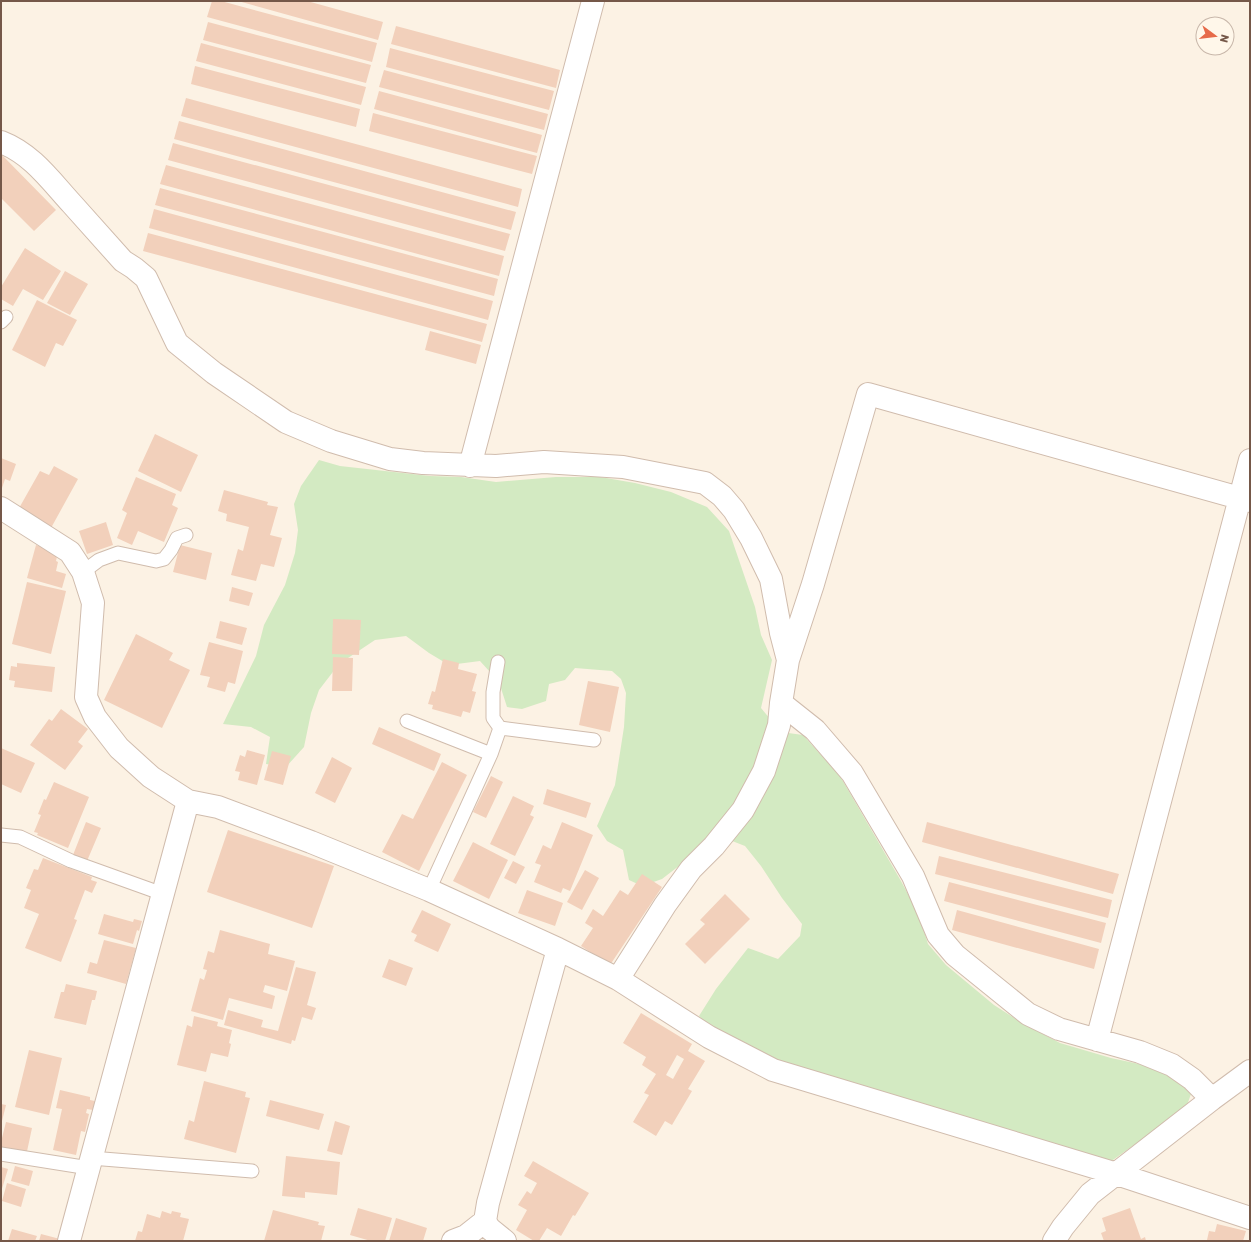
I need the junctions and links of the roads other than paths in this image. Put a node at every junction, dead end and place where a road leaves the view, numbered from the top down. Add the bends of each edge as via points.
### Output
1 (593, 1) edge
2 (1, 142) edge
3 (1250, 460) edge
4 (470, 466) junction
5 (1245, 499) edge
6 (1, 508) edge
7 (186, 535) dead end
8 (84, 572) junction
9 (788, 660) junction
10 (498, 662) dead end
11 (781, 703) junction
12 (407, 721) dead end
13 (500, 728) junction
14 (594, 740) dead end
15 (491, 754) junction
16 (188, 801) junction
17 (1, 835) edge
18 (429, 890) junction
19 (163, 894) junction
20 (558, 949) junction
21 (618, 979) junction
22 (1097, 1040) junction
23 (1250, 1071) edge
24 (1212, 1099) junction
25 (1, 1154) edge
26 (90, 1163) junction
27 (252, 1171) dead end
28 (1117, 1174) junction
29 (1250, 1218) edge
30 (485, 1221) junction
31 (68, 1241) edge
32 (453, 1241) edge
33 (505, 1241) edge
34 (1054, 1241) edge

1 - 4 street
2 - 4 street via 20,151 31,160 123,261 146,278 177,342 214,373 286,422 331,441 390,459
3 - 5 street
4 - 9 street via 544,462 623,467 705,483 722,496 734,510 771,579
5 - 9 street via 868,394
5 - 22 street
6 - 8 street via 70,552
7 - 8 lane via 177,538 164,559 156,561 118,552 98,560
8 - 16 street via 93,603 86,697 95,717 119,748 152,777
9 - 11 street
10 - 13 lane via 492,692 493,718
11 - 21 street via 780,725 764,772 743,810 714,846 691,869
11 - 22 street via 815,730 852,773 913,876 938,935 955,955 1028,1014 1059,1029
12 - 15 lane
13 - 14 lane
13 - 15 lane
15 - 18 lane
16 - 18 street via 218,807
16 - 19 street
17 - 19 lane via 20,837 71,860
18 - 20 street
19 - 26 street
20 - 21 street
20 - 30 street
21 - 28 street via 709,1036 773,1070
22 - 24 street via 1140,1052 1172,1065 1192,1079
23 - 24 street
24 - 28 street
25 - 26 lane
26 - 27 lane
26 - 31 street
28 - 29 street
28 - 34 street via 1090,1194
30 - 32 street via 466,1236
30 - 33 street via 488,1228

